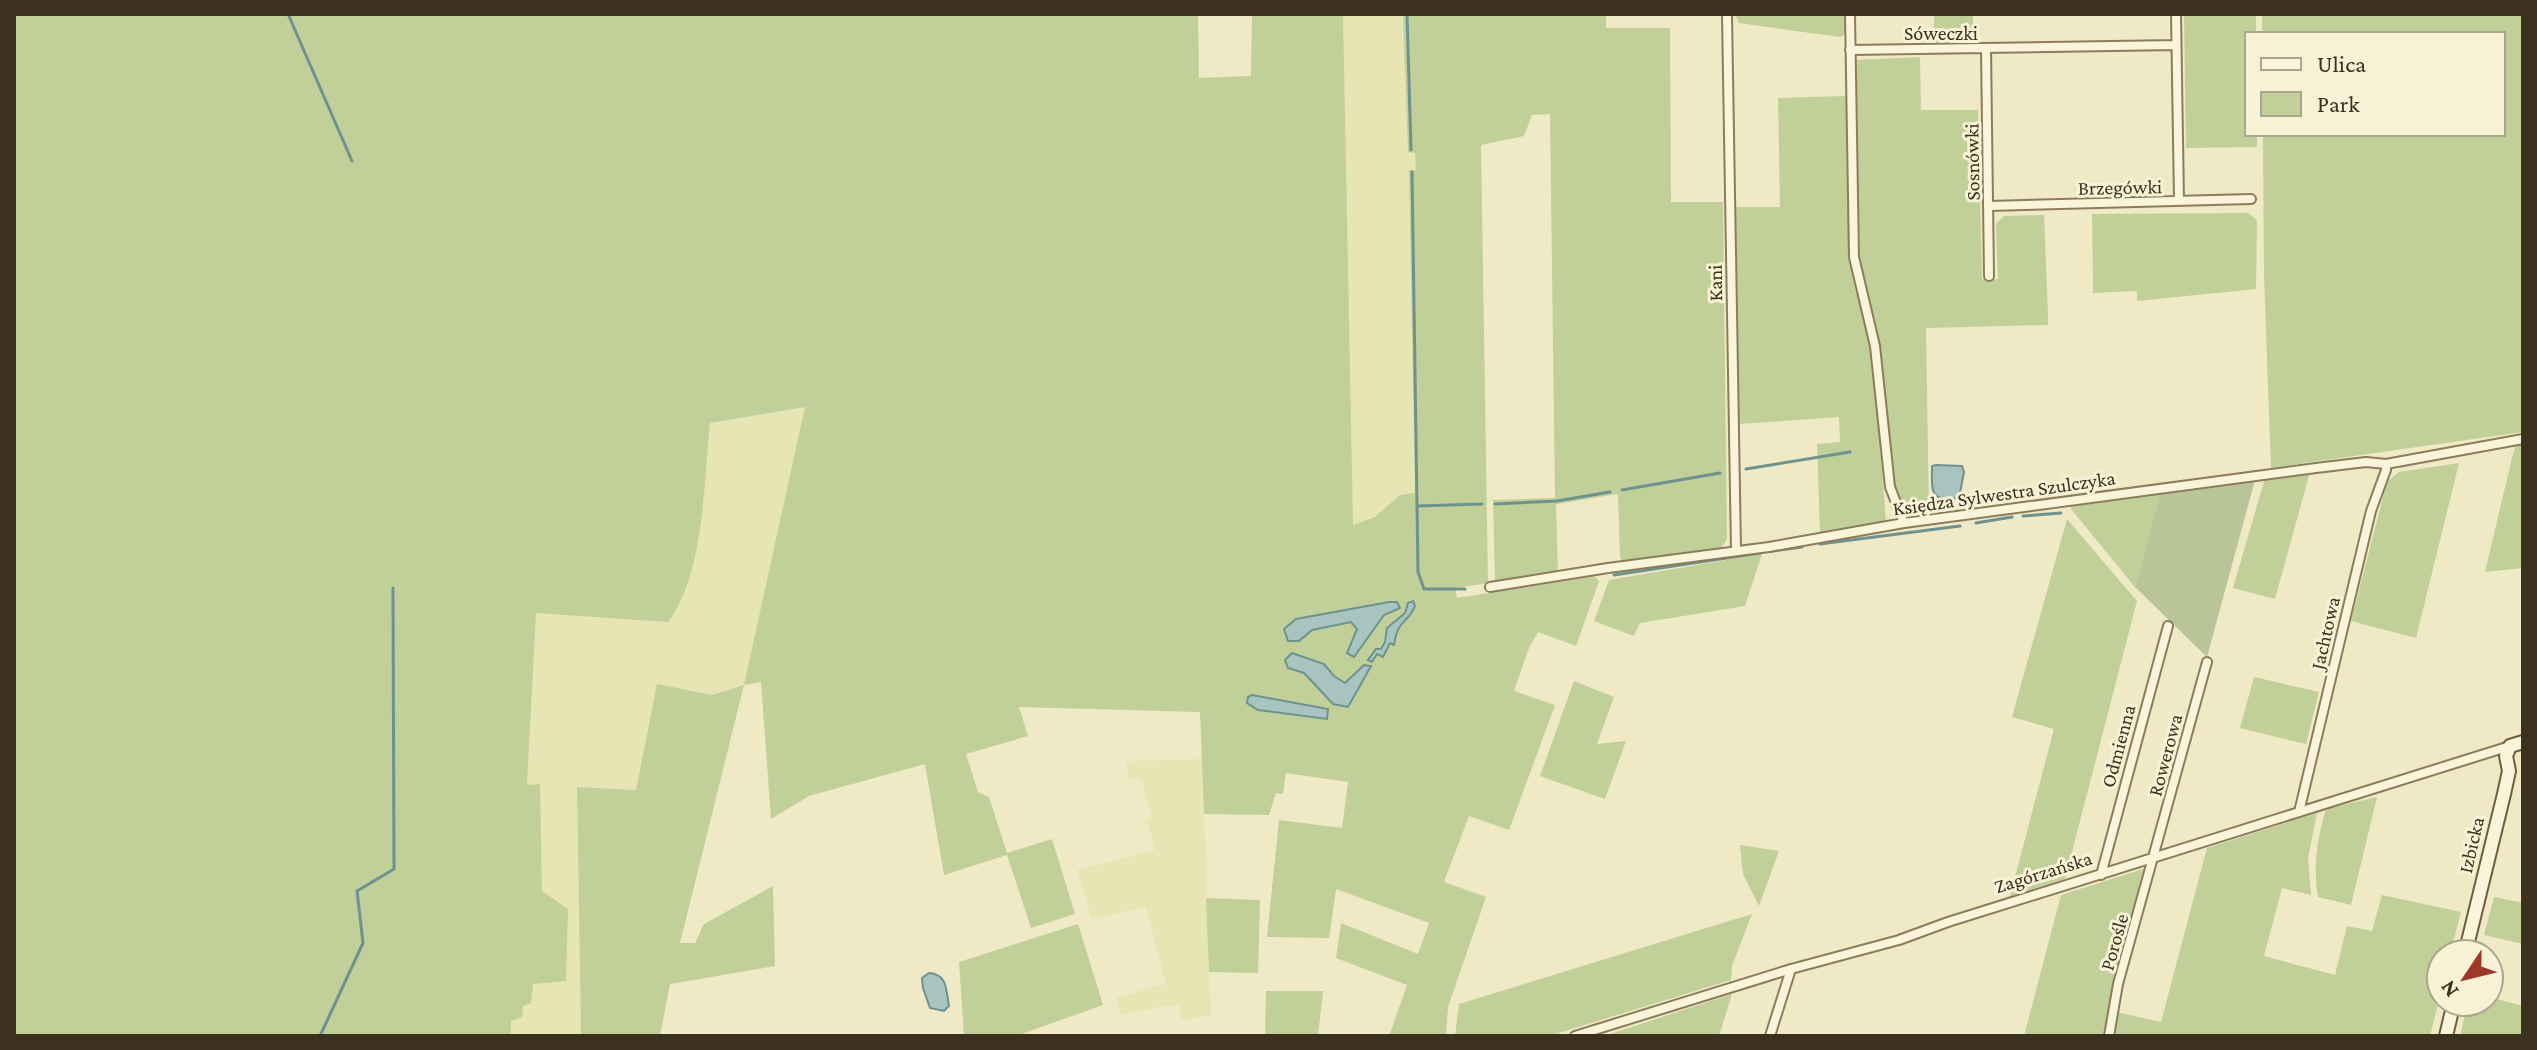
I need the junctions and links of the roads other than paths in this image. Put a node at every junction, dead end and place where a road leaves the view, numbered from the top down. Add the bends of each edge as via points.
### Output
1 (1727, 14) edge
2 (1850, 14) edge
3 (2176, 14) edge
4 (2176, 45) junction
5 (1986, 49) junction
6 (1850, 50) junction
7 (2251, 199) dead end
8 (2179, 201) junction
9 (1989, 206) junction
10 (1989, 276) dead end
11 (2523, 439) edge
12 (2386, 464) junction
13 (1904, 523) junction
14 (1736, 551) junction
15 (1490, 587) dead end
16 (2168, 626) dead end
17 (2207, 662) dead end
18 (2517, 744) edge
19 (2299, 812) junction
20 (2154, 857) junction
21 (2101, 875) junction
22 (2469, 938) edge
23 (1791, 969) junction
24 (1575, 1036) edge
25 (1770, 1036) edge
26 (2109, 1036) edge

1 - 14 street, Kani
2 - 6 street
3 - 4 street
4 - 5 street, Sóweczki
4 - 8 street
5 - 6 street, Sóweczki
5 - 9 street, Sosnówki
6 - 13 street via 1854,257 1875,346 1890,487
7 - 8 street, Brzegówki
8 - 9 street, Brzegówki
9 - 10 street, Sosnówki
11 - 12 street, Księdza Sylwestra Szulczyka
12 - 13 street, Księdza Sylwestra Szulczyka via 2316,468
12 - 19 street, Jachtowa
13 - 14 street, Księdza Sylwestra Szulczyka
14 - 15 street, Księdza Sylwestra Szulczyka
16 - 21 street, Odmienna
17 - 20 street, Rowerowa
18 - 19 street, Zagórzańska
18 - 22 street, Izbicka via 2506,756 2509,771
19 - 20 street, Zagórzańska
20 - 21 street, Zagórzańska
20 - 26 street, Porośle
21 - 23 street, Zagórzańska
23 - 24 street, Zagórzańska
23 - 25 street

